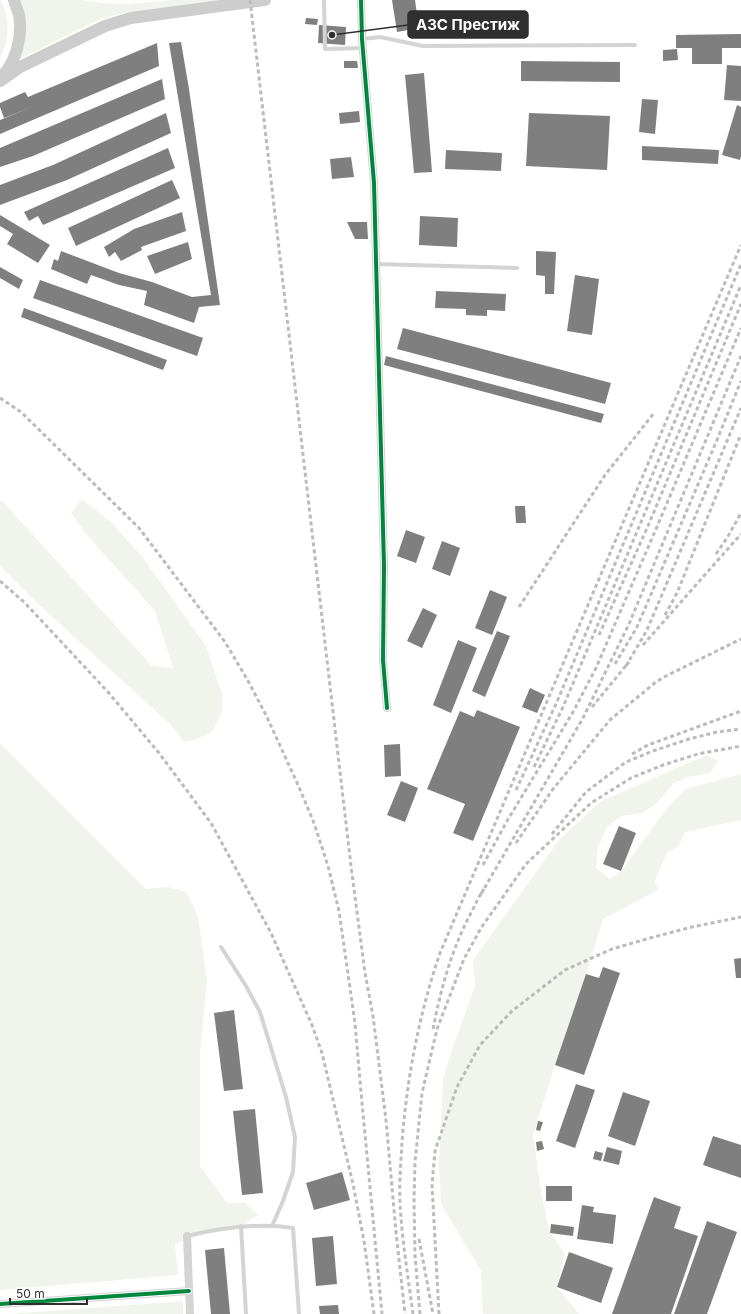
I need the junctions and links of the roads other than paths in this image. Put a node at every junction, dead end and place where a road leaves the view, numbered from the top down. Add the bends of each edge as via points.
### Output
1 (14, 0) edge
2 (266, 0) edge
3 (324, 0) edge
4 (361, 0) edge
5 (362, 39) junction
6 (635, 45) dead end
7 (363, 48) junction
8 (0, 79) edge
9 (376, 264) junction
10 (517, 268) dead end
11 (387, 708) dead end
12 (221, 947) dead end
13 (241, 1226) junction
14 (272, 1226) junction
15 (187, 1236) joint
16 (189, 1291) junction
17 (0, 1304) edge
18 (190, 1314) edge
19 (246, 1314) edge
20 (299, 1314) edge

1 - 8 main road via 19,15 20,36 14,56
2 - 8 main road via 131,18 105,26
3 - 7 lane via 325,49
4 - 5 street
5 - 6 lane via 380,38 423,46
5 - 7 street
7 - 9 street via 374,182
9 - 10 lane
9 - 11 street via 384,566 383,660
12 - 14 lane via 260,1012 286,1097 295,1137 293,1172
13 - 14 lane
13 - 15 lane
13 - 19 lane
14 - 20 lane via 293,1228
15 - 16 street
16 - 17 street
16 - 18 street

